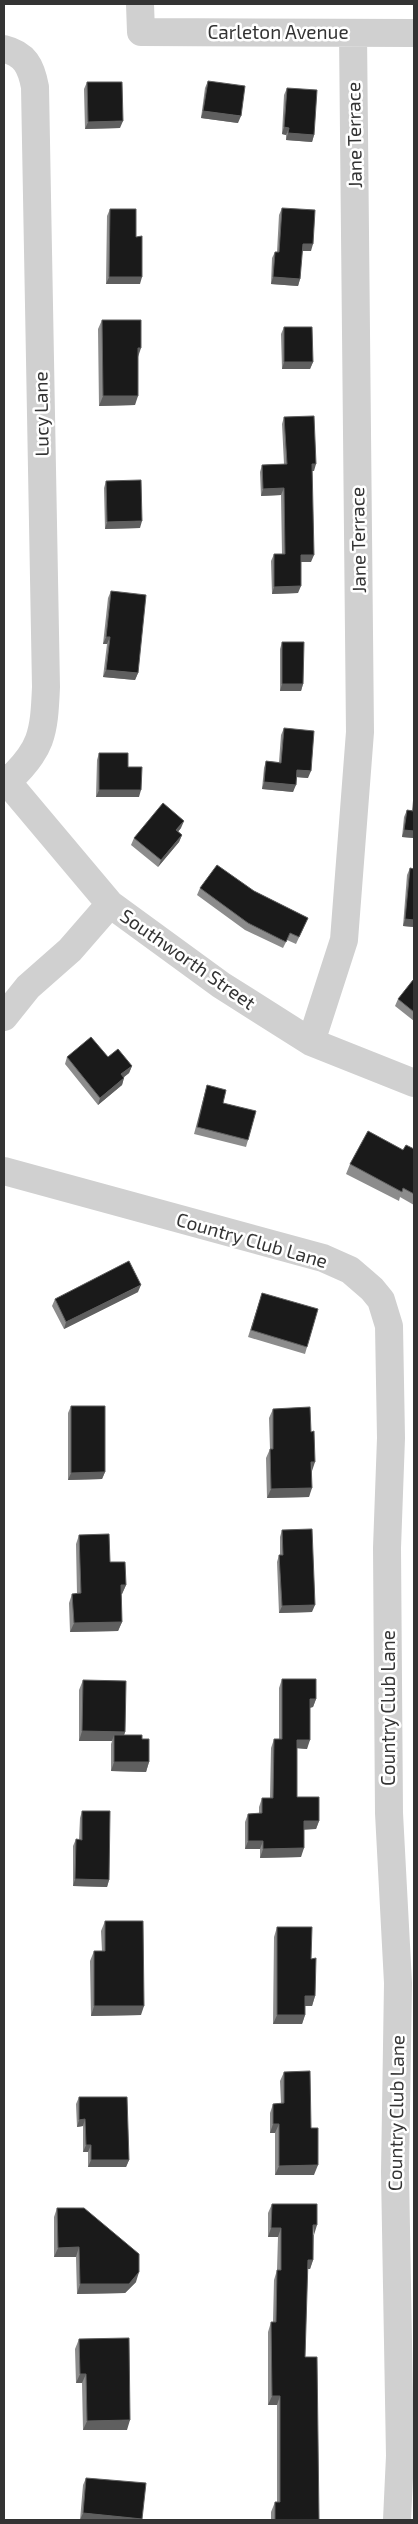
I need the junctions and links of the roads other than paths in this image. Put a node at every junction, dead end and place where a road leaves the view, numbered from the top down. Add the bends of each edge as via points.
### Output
1 (140, 4) edge
2 (353, 32) junction
3 (414, 33) edge
4 (4, 49) edge
5 (5, 780) edge
6 (110, 904) junction
7 (4, 1017) edge
8 (311, 1042) junction
9 (414, 1083) edge
10 (4, 1171) edge
11 (406, 1982) edge
12 (397, 2520) edge

1 - 2 street, Carleton Avenue via 141,32
2 - 3 street, Carleton Avenue
2 - 8 street, Jane Terrace via 360,732 344,940
4 - 5 street, Lucy Lane via 25,59 35,87 46,687 45,713 34,753
5 - 6 street, Southworth Street
6 - 7 street via 70,950 28,987
6 - 8 street, Southworth Street via 221,985
8 - 9 street, Southworth Street
10 - 11 street, Country Club Lane via 324,1258 350,1270 381,1300 389,1326 390,1354 387,1548 389,1847
11 - 12 street, Country Club Lane via 395,2172 400,2456

